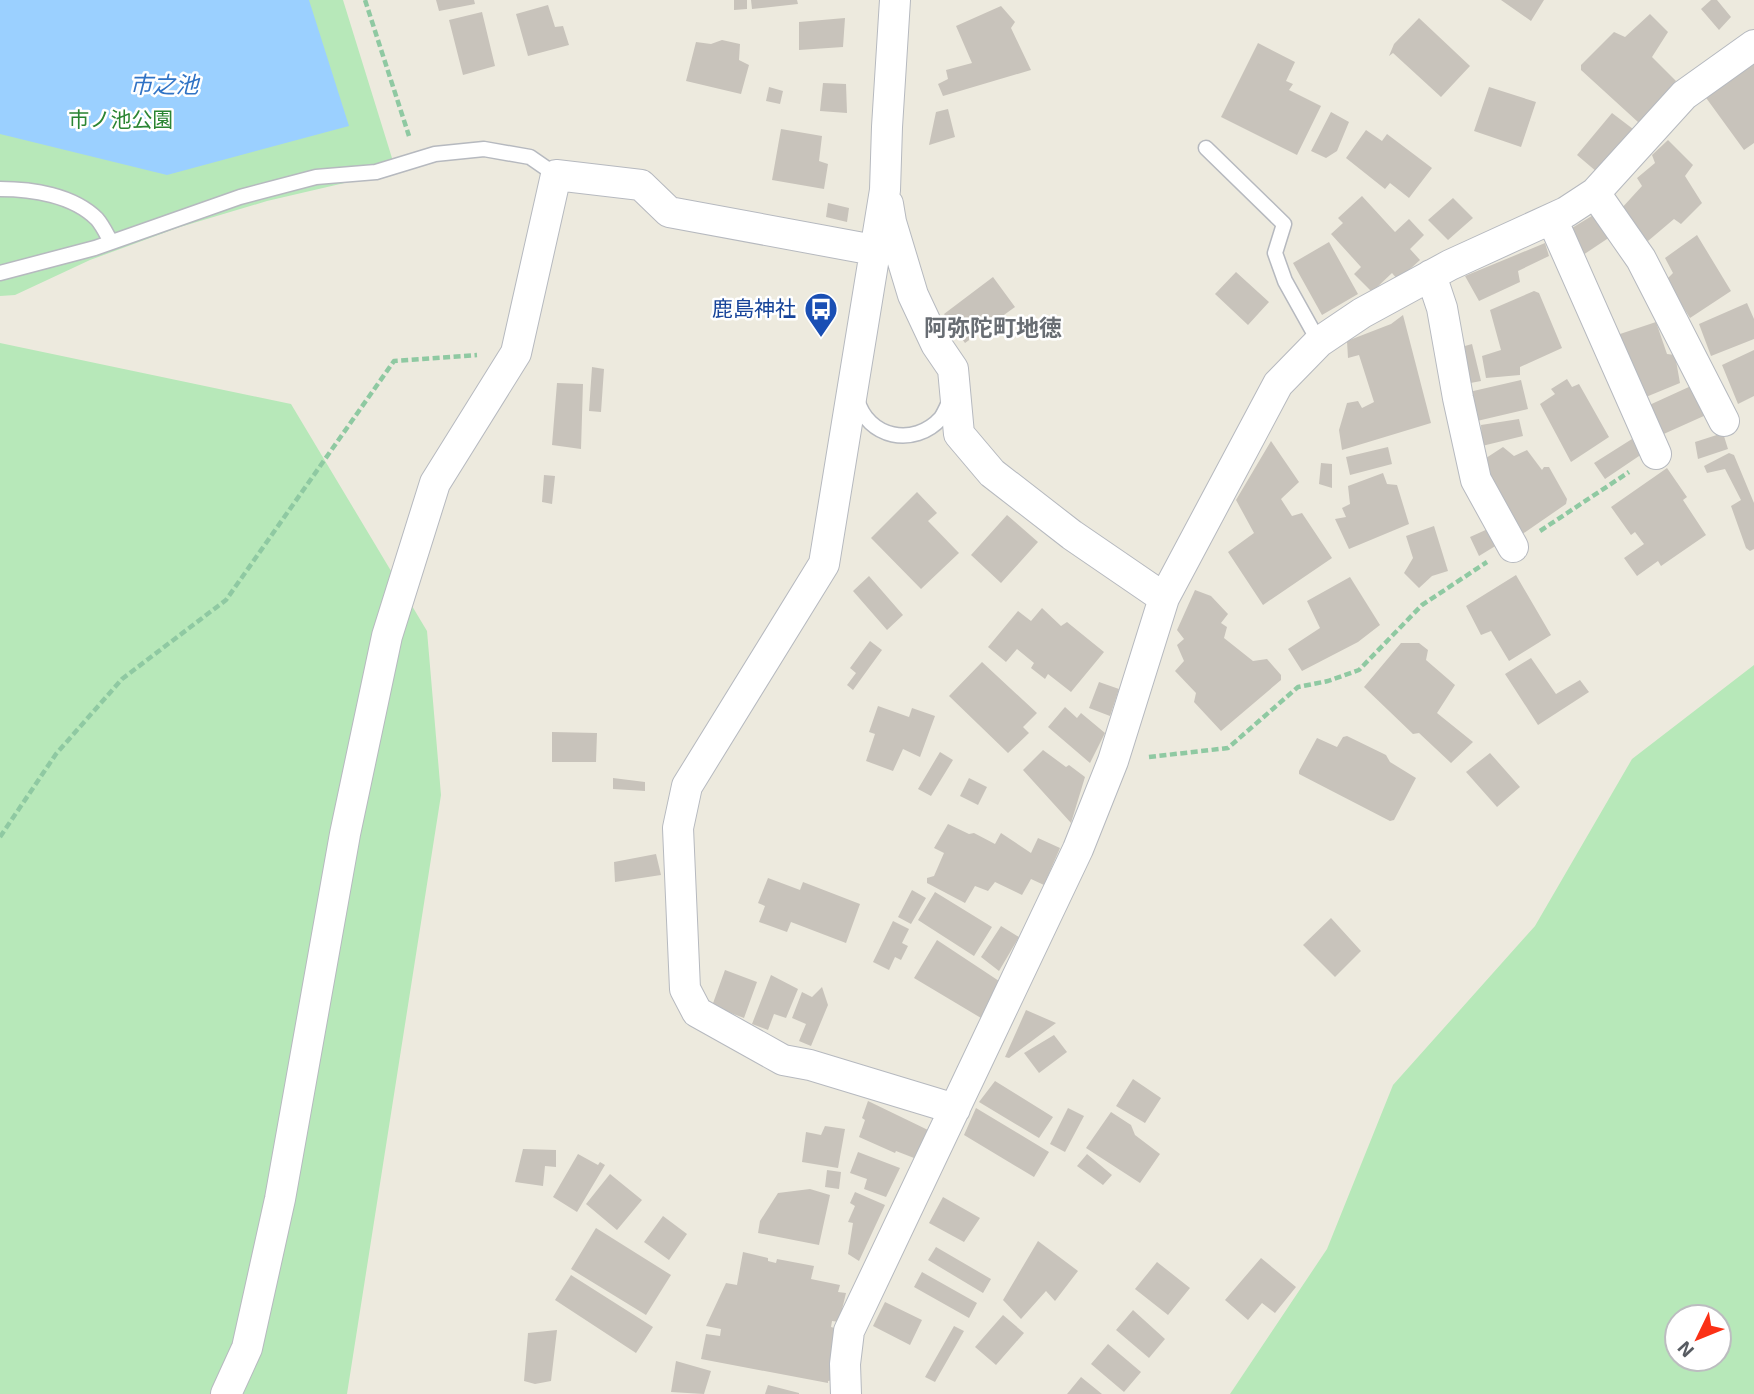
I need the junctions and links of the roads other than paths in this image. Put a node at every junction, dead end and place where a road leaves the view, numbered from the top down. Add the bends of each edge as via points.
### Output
1 (895, 0) edge
2 (1754, 45) edge
3 (1206, 148) dead end
4 (556, 176) junction
5 (0, 188) edge
6 (885, 190) junction
7 (1595, 193) junction
8 (1552, 219) junction
9 (111, 242) junction
10 (874, 250) junction
11 (0, 273) edge
12 (1431, 275) junction
13 (1319, 342) junction
14 (946, 359) junction
15 (854, 387) junction
16 (1724, 421) dead end
17 (1656, 454) road end
18 (1513, 547) road end
19 (1164, 598) junction
20 (955, 1109) junction
21 (226, 1394) edge
22 (846, 1394) edge

1 - 6 street
2 - 7 street via 1684,95
3 - 13 lane via 1284,224 1275,253
4 - 9 lane via 530,157 484,149 435,154 376,172 316,177 240,197
4 - 10 street via 640,185 669,212
4 - 21 street via 516,353 435,483 387,636 345,834 280,1199 247,1348
5 - 9 lane via 29,189 84,208 99,221
6 - 10 street
6 - 14 street via 914,295
7 - 8 street
7 - 16 street via 1641,259
8 - 12 street
8 - 17 street
9 - 11 lane
10 - 15 street
12 - 13 street
12 - 18 street via 1442,308 1476,480
13 - 19 street via 1278,384
14 - 15 lane via 951,398 940,418 916,434 896,437 876,427 863,414
14 - 19 street via 953,369 959,434 992,473
15 - 20 street via 824,564 687,786 678,828 685,989 697,1012 783,1060
19 - 20 street via 1114,761 1079,849
20 - 22 street via 849,1331

